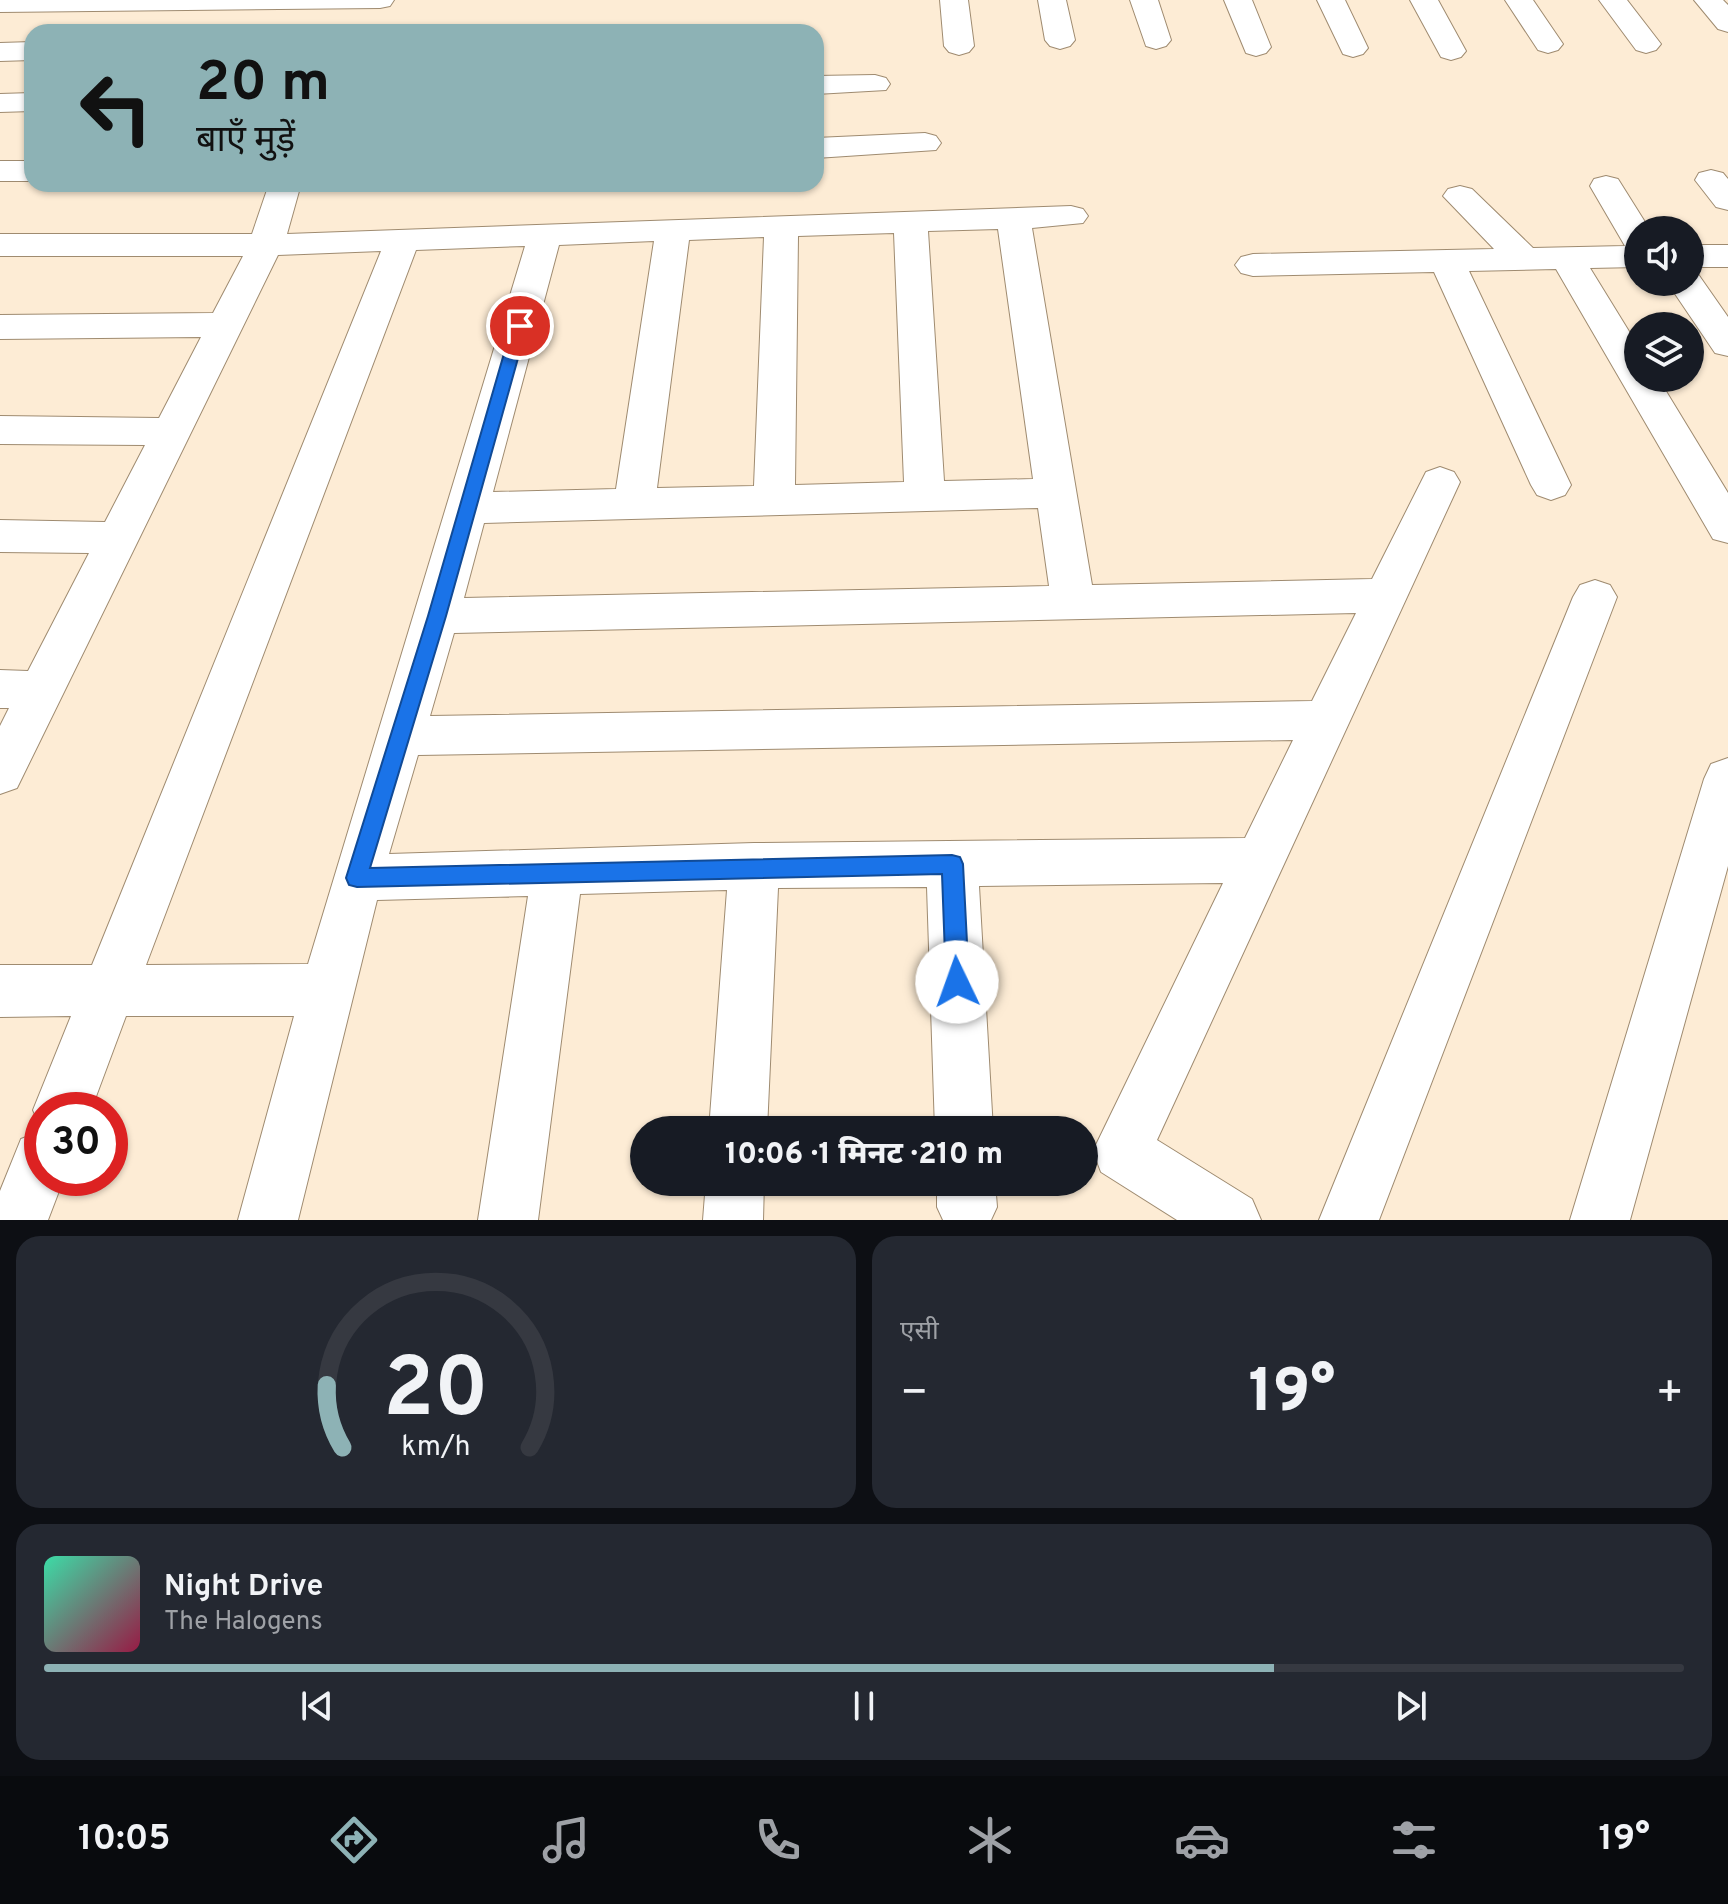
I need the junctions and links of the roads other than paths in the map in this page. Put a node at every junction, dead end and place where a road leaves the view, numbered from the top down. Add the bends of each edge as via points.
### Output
1 (380, 0) edge
2 (954, 0) edge
3 (1052, 0) edge
4 (1144, 0) edge
5 (1238, 0) edge
6 (1331, 0) edge
7 (1424, 0) edge
8 (1519, 0) edge
9 (1613, 0) edge
10 (1708, 0) edge
11 (299, 1) edge
12 (0, 4) edge
13 (1728, 23) edge
14 (292, 24) edge
15 (1060, 40) dead end
16 (1156, 40) dead end
17 (1548, 44) dead end
18 (1646, 44) dead end
19 (959, 46) dead end
20 (1256, 47) dead end
21 (1353, 48) dead end
22 (24, 51) edge
23 (1451, 51) dead end
24 (0, 52) edge
25 (875, 84) dead end
26 (824, 85) edge
27 (24, 102) edge
28 (0, 103) edge
29 (925, 143) dead end
30 (824, 148) edge
31 (0, 171) edge
32 (24, 171) edge
33 (1606, 186) dead end
34 (283, 192) edge
35 (1460, 196) dead end
36 (1071, 216) dead end
37 (1624, 216) edge
38 (1013, 218) junction
39 (910, 222) junction
40 (781, 226) junction
41 (673, 230) junction
42 (545, 235) junction
43 (403, 240) junction
44 (0, 245) edge
45 (266, 245) junction
46 (1624, 256) edge
47 (1704, 256) edge
48 (1728, 256) edge
49 (1567, 258) junction
50 (1524, 259) junction
51 (1447, 261) junction
52 (1253, 265) dead end
53 (1695, 296) edge
54 (226, 325) junction
55 (0, 327) edge
56 (1728, 344) edge
57 (1624, 354) edge
58 (1647, 392) edge
59 (0, 430) edge
60 (173, 432) junction
61 (1440, 482) dead end
62 (1551, 485) dead end
63 (1056, 493) junction
64 (925, 496) junction
65 (774, 500) junction
66 (634, 504) junction
67 (468, 508) junction
68 (1728, 528) edge
69 (0, 536) edge
70 (119, 538) junction
71 (1388, 595) junction
72 (1595, 597) dead end
73 (1073, 602) junction
74 (437, 616) junction
75 (21, 689) edge
76 (1328, 720) junction
77 (401, 736) junction
78 (0, 773) edge
79 (1728, 779) edge
80 (1261, 860) junction
81 (952, 864) junction
82 (754, 866) junction
83 (557, 873) junction
84 (357, 878) junction
85 (328, 990) junction
86 (0, 991) edge
87 (109, 991) junction
88 (69, 1092) edge
89 (739, 1116) edge
90 (963, 1116) edge
91 (28, 1196) edge
92 (734, 1196) edge
93 (18, 1220) edge
94 (268, 1220) edge
95 (508, 1220) edge
96 (733, 1220) edge
97 (1231, 1220) edge
98 (1349, 1220) edge
99 (1600, 1220) edge

1 - 11 street
2 - 19 street
3 - 15 street
4 - 16 street
5 - 20 street
6 - 21 street
7 - 23 street
8 - 17 street
9 - 18 street
10 - 13 street
11 - 12 street
11 - 14 street
22 - 24 street
25 - 26 street
27 - 28 street
29 - 30 street
31 - 32 street
33 - 37 street
34 - 45 street
35 - 50 street
36 - 38 street
38 - 39 street
38 - 63 street
39 - 40 street
39 - 64 street
40 - 41 street
40 - 65 street
41 - 42 street
41 - 66 street
42 - 43 street
42 - 67 street
43 - 45 street
43 - 87 street
44 - 45 street
45 - 54 street
46 - 49 street
47 - 48 street
49 - 50 street
49 - 57 street
50 - 51 street
51 - 52 street
51 - 62 street
53 - 56 street
54 - 55 street
54 - 60 street
58 - 68 street
59 - 60 street
60 - 70 street
61 - 71 street
63 - 64 street
63 - 73 street
64 - 65 street
65 - 66 street
66 - 67 street
67 - 74 street
69 - 70 street
70 - 75 street
71 - 73 street
71 - 76 street
72 - 98 street
73 - 74 street
74 - 77 street
75 - 78 street
76 - 77 street
76 - 80 street
77 - 84 street
79 - 99 street
80 - 81 street
80 - 97 street via 1122,1151
81 - 82 street
81 - 90 street
82 - 83 street
82 - 89 street
83 - 84 street
83 - 95 street
84 - 85 street
85 - 87 street
85 - 94 street
86 - 87 street
87 - 88 street
91 - 93 street
92 - 96 street

